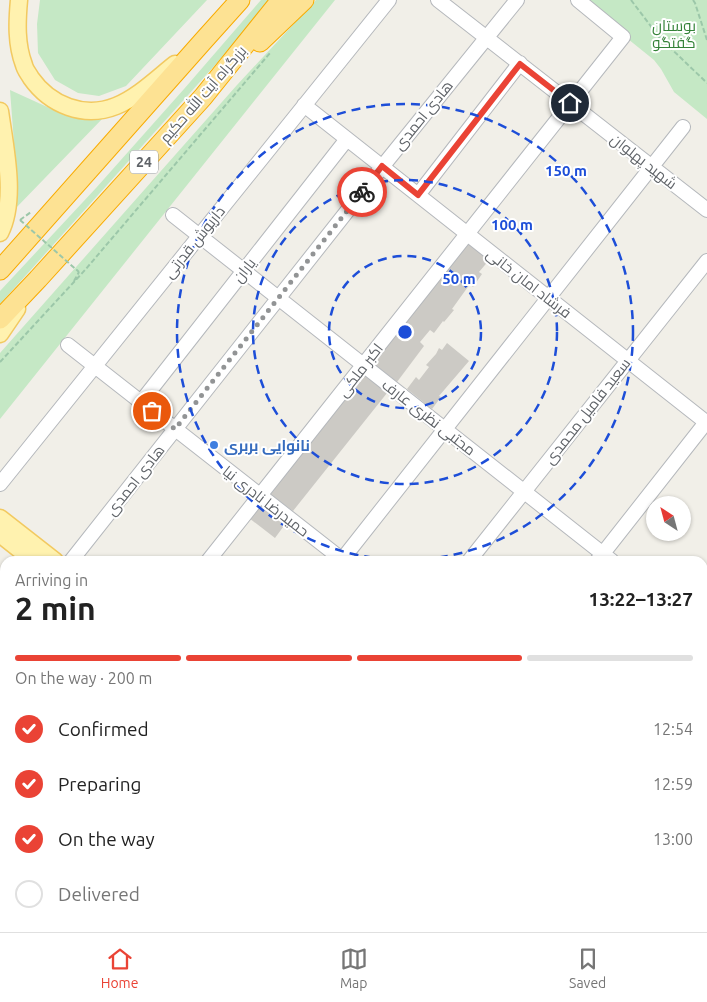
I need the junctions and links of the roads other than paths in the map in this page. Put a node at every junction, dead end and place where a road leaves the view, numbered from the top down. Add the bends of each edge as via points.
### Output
1 (19, 0) edge
2 (234, 0) edge
3 (240, 0) edge
4 (281, 0) edge
5 (304, 0) edge
6 (389, 0) edge
7 (438, 0) edge
8 (517, 0) edge
9 (578, 0) edge
10 (486, 37) junction
11 (204, 40) junction
12 (520, 64) junction
13 (203, 97) junction
14 (570, 103) junction
15 (304, 105) junction
16 (0, 111) edge
17 (684, 126) dead end
18 (347, 139) junction
19 (382, 166) junction
20 (652, 167) junction
21 (418, 195) junction
22 (707, 210) edge
23 (173, 215) dead end
24 (0, 234) edge
25 (467, 234) junction
26 (199, 236) junction
27 (707, 261) edge
28 (0, 270) edge
29 (244, 271) junction
30 (38, 279) junction
31 (278, 298) junction
32 (548, 298) junction
33 (0, 319) edge
34 (0, 334) edge
35 (68, 345) dead end
36 (628, 360) junction
37 (363, 365) junction
38 (95, 366) junction
39 (141, 402) junction
40 (707, 422) edge
41 (175, 429) junction
42 (445, 429) junction
43 (0, 484) edge
44 (524, 491) junction
45 (260, 496) junction
46 (0, 518) edge
47 (0, 534) edge
48 (28, 556) edge
49 (49, 556) edge
50 (75, 556) edge
51 (212, 556) edge
52 (336, 556) edge
53 (346, 556) edge
54 (473, 556) edge
55 (600, 556) edge
56 (606, 556) edge

1 - 11 main road via 18,34 24,67 42,91 72,109 101,110 120,104 140,92
2 - 11 highway
3 - 11 highway, 24
4 - 13 highway, بزرگراه آیت الله حکیم / 24
5 - 13 highway
6 - 15 street, داریوش قدرتی
7 - 10 street, شهید پهلوان
8 - 10 street, هادی احمدی
9 - 14 street, اکبر ملکی via 623,37
10 - 12 street, شهید پهلوان
10 - 19 street, هادی احمدی
11 - 28 highway, 24
12 - 14 street, شهید پهلوان
12 - 21 street
13 - 30 highway, بزرگراه آیت الله حکیم / 24
14 - 20 street, شهید پهلوان
14 - 25 street, اکبر ملکی
15 - 18 street, فرشاد امان خانی
15 - 26 street, داریوش قدرتی
16 - 24 main road via 8,176 6,218
17 - 20 street
18 - 19 street, فرشاد امان خانی
18 - 29 street, یاران
19 - 21 street, فرشاد امان خانی
19 - 31 street, هادی احمدی
20 - 22 street, شهید پهلوان
20 - 32 street
21 - 25 street, فرشاد امان خانی
23 - 26 street, مجتبی نظری عارف
25 - 32 street, فرشاد امان خانی
25 - 37 street, اکبر ملکی
26 - 29 street, مجتبی نظری عارف
26 - 38 street, داریوش قدرتی
27 - 36 street, سعید فامیل محمدی
29 - 31 street, مجتبی نظری عارف
29 - 39 street, یاران
30 - 33 highway, بزرگراه آیت الله حکیم / 24
30 - 34 main road
31 - 37 street, مجتبی نظری عارف
31 - 41 street, هادی احمدی
32 - 36 street, فرشاد امان خانی
32 - 42 street
35 - 38 street, حمیدرضا نادری نیا
36 - 40 street, فرشاد امان خانی
36 - 44 street, سعید فامیل محمدی
37 - 42 street, مجتبی نظری عارف
37 - 45 street, اکبر ملکی
38 - 39 street, حمیدرضا نادری نیا
38 - 43 street, داریوش قدرتی
39 - 41 street, حمیدرضا نادری نیا
40 - 56 street
41 - 45 street, حمیدرضا نادری نیا
41 - 50 street, هادی احمدی
42 - 44 street, مجتبی نظری عارف
42 - 53 street
44 - 54 street, سعید فامیل محمدی
44 - 55 street, مجتبی نظری عارف
45 - 51 street, اکبر ملکی
45 - 52 street, حمیدرضا نادری نیا
46 - 49 main road
47 - 48 main road

